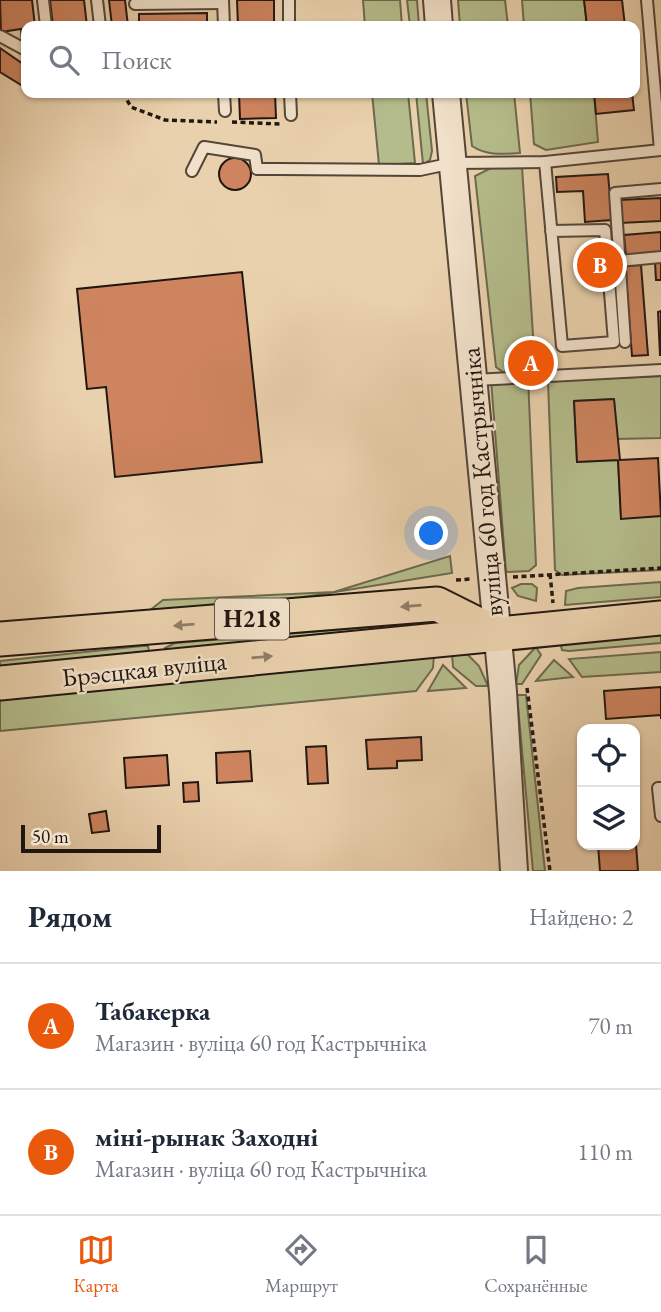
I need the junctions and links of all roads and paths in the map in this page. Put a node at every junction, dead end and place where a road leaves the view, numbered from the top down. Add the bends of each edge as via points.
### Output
1 (43, 0) edge
2 (97, 0) edge
3 (289, 0) edge
4 (437, 0) edge
5 (647, 0) edge
6 (223, 2) edge
7 (135, 4) dead end
8 (45, 21) edge
9 (99, 21) edge
10 (224, 21) edge
11 (289, 21) edge
12 (439, 21) edge
13 (0, 36) edge
14 (21, 47) edge
15 (126, 98) edge
16 (224, 98) edge
17 (290, 98) edge
18 (446, 98) edge
19 (225, 111) dead end
20 (291, 115) joint
21 (661, 150) edge
22 (545, 162) junction
23 (453, 163) junction
24 (192, 171) dead end
25 (661, 189) edge
26 (551, 231) junction
27 (661, 257) edge
28 (619, 261) junction
29 (625, 342) dead end
30 (661, 370) edge
31 (472, 380) junction
32 (661, 568) edge
33 (546, 574) dead end
34 (661, 618) edge
35 (497, 634) junction
36 (0, 639) edge
37 (0, 683) edge
38 (527, 688) dead end
39 (661, 788) edge
40 (661, 816) edge
41 (514, 871) edge
42 (550, 871) edge

1 - 8 lane
2 - 9 lane
3 - 11 lane
4 - 12 street
5 - 21 lane
6 - 7 lane
6 - 10 lane
13 - 14 lane
15 - 20 path via 131,107 165,120 286,125
16 - 19 lane
17 - 20 lane
18 - 23 street, вуліца 60 год Кастрычніка
21 - 22 lane
22 - 23 lane
22 - 26 lane
23 - 24 lane via 420,170 257,169 255,155 204,147
23 - 31 street, вуліца 60 год Кастрычніка
25 - 28 lane via 615,193
26 - 26 lane via 562,346 614,342 605,230
27 - 28 lane
28 - 29 lane
30 - 31 lane
31 - 35 street, вуліца 60 год Кастрычніка
32 - 33 path
34 - 35 main road, Брэсцкая вуліца / Н218
35 -> 36 main road, Брэсцкая вуліца / Н218 via 437,604
37 -> 35 main road, Брэсцкая вуліца / Н218
35 - 41 street, вуліца 60 год Кастрычніка
38 - 42 path
39 - 40 lane

